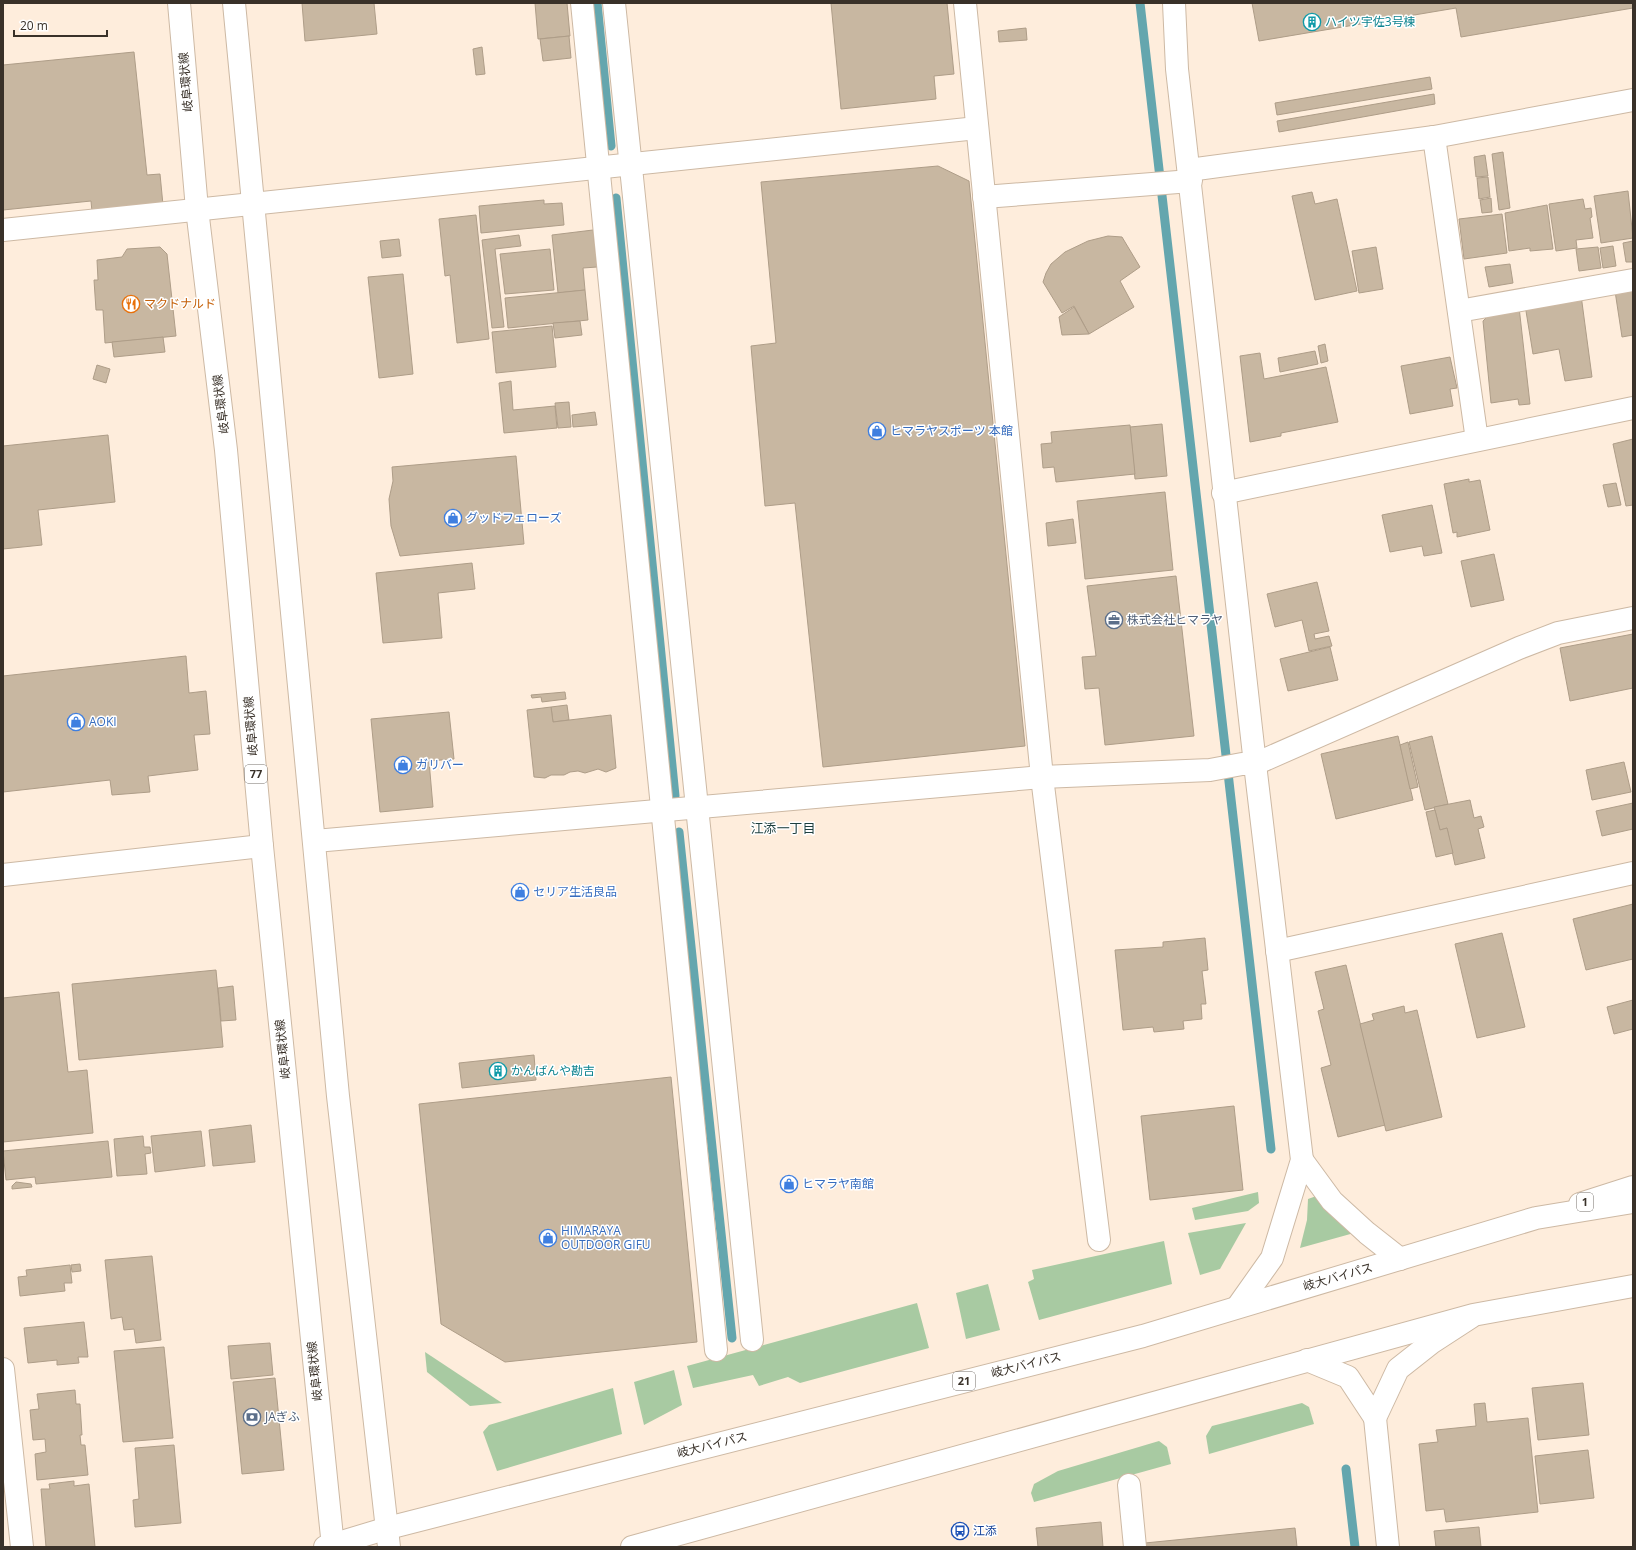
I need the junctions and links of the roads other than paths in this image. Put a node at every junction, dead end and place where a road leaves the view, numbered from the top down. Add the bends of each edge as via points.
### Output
1 (179, 3) edge
2 (234, 3) edge
3 (582, 3) edge
4 (614, 3) edge
5 (965, 3) edge
6 (1174, 3) edge
7 (1633, 100) edge
8 (977, 128) junction
9 (1434, 136) junction
10 (631, 164) junction
11 (598, 168) junction
12 (1185, 178) junction
13 (984, 197) junction
14 (252, 204) junction
15 (197, 209) junction
16 (3, 230) edge
17 (1633, 280) edge
18 (1459, 311) junction
19 (1633, 408) edge
20 (1476, 440) junction
21 (1223, 494) junction
22 (1633, 618) edge
23 (1248, 764) junction
24 (1042, 776) junction
25 (697, 807) junction
26 (662, 810) junction
27 (315, 841) junction
28 (262, 846) junction
29 (1633, 873) edge
30 (3, 875) edge
31 (1277, 951) junction
32 (1302, 1160) junction
33 (1633, 1187) edge
34 (1633, 1202) edge
35 (1536, 1218) junction
36 (1099, 1240) dead end
37 (1400, 1259) junction
38 (1633, 1286) edge
39 (1238, 1306) junction
40 (1474, 1315) junction
41 (752, 1340) dead end
42 (716, 1350) dead end
43 (1307, 1360) junction
44 (3, 1369) edge
45 (1375, 1418) junction
46 (1129, 1485) dead end
47 (389, 1538) edge
48 (330, 1546) edge
49 (22, 1547) edge
50 (632, 1547) edge
51 (1135, 1547) edge
52 (1388, 1547) edge

1 - 15 main road, 岐阜環状線 / 77
2 - 14 main road
3 - 11 main road
4 - 10 main road
5 - 8 main road
6 - 12 main road
7 - 9 main road
8 - 10 main road
8 - 13 main road
9 - 12 main road
9 - 18 main road
10 - 11 main road
10 - 25 main road
11 - 14 main road
11 - 26 main road
12 - 13 main road via 1142,185
12 - 21 main road
13 - 24 main road
14 - 15 main road
14 - 27 main road
15 - 16 main road
15 - 28 main road, 岐阜環状線 / 77 via 226,450
17 - 18 main road
18 - 20 main road
19 - 20 main road
20 - 21 main road
21 - 23 main road
22 - 23 main road via 1558,633
23 - 24 main road via 1210,770
23 - 31 main road
24 - 25 main road
24 - 36 main road
25 - 26 main road
25 - 41 main road
26 - 27 main road
26 - 42 main road
27 - 47 main road via 338,1096
28 - 30 main road
28 - 48 main road, 岐阜環状線 / 77
29 - 31 main road
31 - 32 main road
32 - 37 main road via 1332,1201
32 - 39 main road via 1272,1258
33 - 35 main road, 1
34 - 35 main road, 岐大バイパス / 21
35 - 37 main road, 岐大バイパス / 21
37 - 39 main road, 岐大バイパス / 21
38 - 40 main road
39 - 47 main road, 岐大バイパス / 21 via 1143,1336
40 - 43 main road
40 - 45 main road via 1431,1343 1398,1369
43 - 45 main road via 1348,1377
43 - 50 main road
44 - 49 main road
45 - 52 main road
46 - 51 main road
47 - 48 main road, 岐大バイパス / 21

